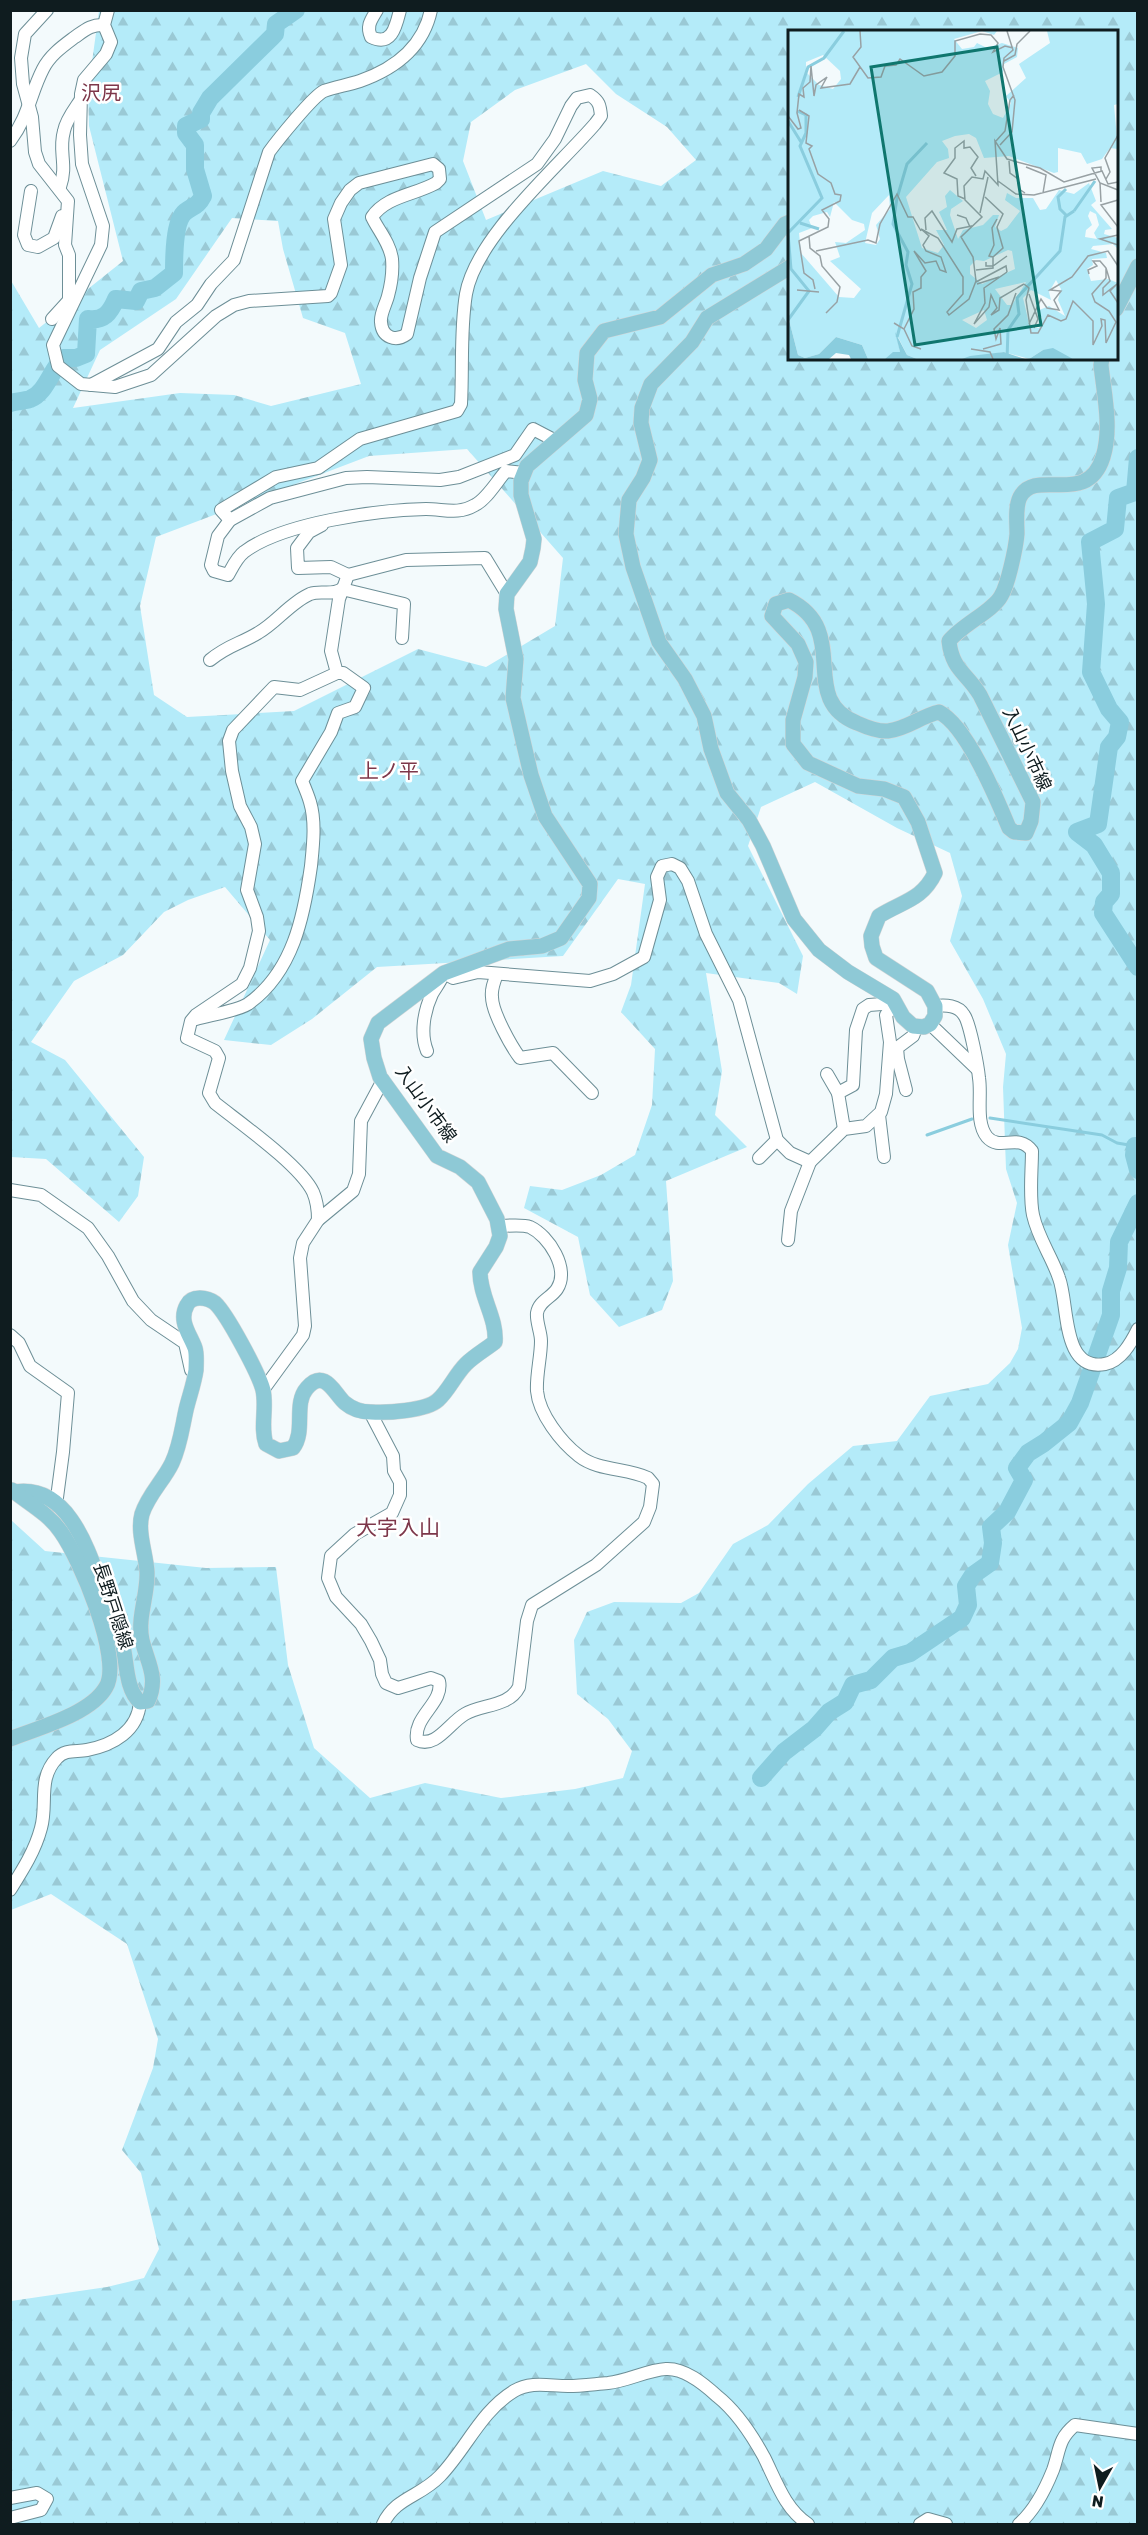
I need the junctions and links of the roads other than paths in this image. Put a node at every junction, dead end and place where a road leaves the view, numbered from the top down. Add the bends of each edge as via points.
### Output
1 (47, 10) edge
2 (108, 10) edge
3 (377, 10) edge
4 (400, 10) edge
5 (431, 10) edge
6 (104, 25) junction
7 (81, 101) junction
8 (29, 107) junction
9 (10, 141) edge
10 (60, 187) junction
11 (31, 191) dead end
12 (68, 209) junction
13 (788, 222) edge
14 (1137, 266) edge
15 (788, 268) edge
16 (79, 289) junction
17 (69, 301) junction
18 (1118, 305) edge
19 (52, 319) dead end
20 (1102, 360) edge
21 (91, 385) junction
22 (556, 441) junction
23 (524, 473) junction
24 (230, 520) junction
25 (323, 523) junction
26 (348, 575) junction
27 (342, 589) junction
28 (507, 594) junction
29 (402, 638) dead end
30 (210, 660) dead end
31 (337, 673) junction
32 (444, 973) junction
33 (497, 974) junction
34 (895, 1003) junction
35 (935, 1006) junction
36 (190, 1021) junction
37 (924, 1025) junction
38 (427, 1051) dead end
39 (977, 1070) junction
40 (827, 1074) dead end
41 (383, 1080) junction
42 (906, 1090) dead end
43 (592, 1093) dead end
44 (838, 1093) junction
45 (879, 1115) junction
46 (844, 1129) junction
47 (777, 1140) junction
48 (884, 1157) dead end
49 (759, 1158) dead end
50 (810, 1162) junction
51 (10, 1190) edge
52 (318, 1220) junction
53 (498, 1226) junction
54 (788, 1240) dead end
55 (1137, 1329) edge
56 (10, 1335) edge
57 (196, 1371) junction
58 (263, 1390) junction
59 (370, 1412) junction
60 (13, 1490) edge
61 (56, 1505) junction
62 (140, 1702) junction
63 (10, 1739) edge
64 (10, 1890) edge
65 (1137, 2434) edge
66 (10, 2498) edge
67 (10, 2518) edge
68 (383, 2524) edge
69 (808, 2524) edge
70 (920, 2524) edge
71 (946, 2524) edge
72 (1019, 2524) edge

1 - 8 street via 25,34 21,58
2 - 6 street
3 - 4 street via 368,31 371,37 381,40 395,30
5 - 21 street via 425,30 403,59 387,71 322,92 278,139 269,152 234,260 210,284 197,305 176,322 158,349
6 - 7 street via 111,42 84,80
6 - 8 street via 94,24 60,48 42,70
7 - 10 street via 64,130 65,172
7 - 16 street via 82,164 103,226 101,245
8 - 9 street
8 - 10 street via 39,164
10 - 12 street
11 - 12 street via 24,235 28,246 38,248 54,238 64,210
12 - 17 street via 65,245 69,255
13 - 22 main road via 766,249 744,264 712,274 660,317 604,331 587,353 585,380 590,399 586,415
14 - 18 main road
15 - 34 main road via 707,318 692,342 651,384 641,423 650,460 629,500 626,534 659,642 704,716 727,792 763,846 795,919 819,950
16 - 17 street
16 - 21 street via 53,345 58,366 81,384
17 - 19 street
20 - 35 main road, 入山小市線 via 1107,426 1103,456 1093,477 1078,484 1039,485 1020,497 1014,553 1002,595 995,606 959,629 950,641 956,666 980,695 1032,802 1026,832 1009,828 993,788 946,715 939,712 904,728 886,731 868,728 835,711 827,696 818,629 807,613 789,600 782,600 773,609 772,616 798,644 806,662 793,744 808,763 858,786 884,789 904,797 918,822 935,873 921,894 879,916 871,936 876,958 927,991
21 - 24 street via 115,387 151,375 216,316 234,305 328,296 341,266 334,219 350,190 359,183 433,164 440,174 436,183 386,203 372,217 392,258 389,295 380,321 382,329 390,338 405,336 435,231 537,164 577,98 590,95 599,101 601,116 514,213 472,273 466,294 461,404 457,411 360,439 318,468 276,477 221,510
22 - 23 main road
22 - 24 street via 533,429 514,455 459,477 346,478 270,498
23 - 25 street via 506,471 476,505 452,513 428,509
23 - 28 main road via 521,495 533,548 530,562
24 - 25 street via 218,536 211,565 214,571 228,575 242,554 274,534
25 - 26 street via 309,532 297,548 298,568 331,567
26 - 27 street
26 - 28 street via 406,560 484,558
27 - 29 street via 404,604
27 - 30 street via 336,593 310,594 259,633 224,648
27 - 31 street via 331,651
28 - 32 main road, 入山小市線 via 506,609 516,659 513,698 531,776 545,816 590,884 589,898 561,938 542,946 509,949
31 - 36 street via 364,688 355,707 338,713 303,781 311,804 313,846 300,929 289,955 265,989 246,1005
31 - 36 street via 300,690 274,687 233,730 229,741 232,771 255,844 247,890 259,931 242,984
32 - 33 street via 453,978 478,972
32 - 38 street via 432,996 423,1028
32 - 41 main road, 入山小市線 via 373,1030 374,1058
33 - 43 street via 491,1000 520,1058 553,1053
33 - 47 street via 590,981 614,974 644,957 660,900 657,877 662,866 672,864 680,868 706,934 739,1000
34 - 37 main road via 913,1026
34 - 44 street via 863,1009 856,1030 853,1084
34 - 45 street via 886,1015 890,1042 886,1094
35 - 37 main road via 935,1016
35 - 39 street via 953,1006 964,1015
36 - 52 street via 187,1038 215,1051 219,1058 209,1093 215,1103 274,1150 308,1184 317,1204
37 - 39 street
37 - 42 street via 897,1048
39 - 55 street via 981,1120 987,1137 999,1144 1027,1144 1032,1151 1033,1214 1060,1280 1074,1349 1084,1362 1108,1364 1129,1346
40 - 44 street
41 - 52 street via 361,1121 357,1183 349,1196
41 - 53 main road, 入山小市線 via 437,1156 460,1167 478,1182
44 - 46 street
45 - 46 street via 866,1126
45 - 48 street
46 - 50 street
47 - 49 street
47 - 50 street via 790,1153
50 - 54 street via 791,1211
51 - 57 street via 41,1195 88,1228 133,1301 151,1320 185,1343 191,1370
52 - 58 street via 303,1243 300,1258 303,1335
53 - 59 main road via 496,1247 480,1272 496,1329 495,1342 466,1363 436,1402 409,1410
53 - 59 street via 529,1226 554,1251 559,1266 557,1289 543,1302 537,1316 541,1338 537,1389 543,1411 582,1458 641,1475 652,1481 653,1491 644,1522 596,1565 532,1605 519,1687 513,1696 466,1714 425,1742 417,1740 416,1732 439,1694 439,1682 431,1678 398,1688 386,1683 367,1632 336,1597 328,1578 331,1556 354,1534 392,1513 400,1495 393,1456
56 - 61 street via 19,1343 30,1366 68,1394
57 - 58 main road via 196,1349 184,1319 187,1305 201,1297 215,1303 237,1336
57 - 62 main road via 172,1463 142,1514 147,1572 142,1640 151,1665 153,1691 148,1701
58 - 59 main road via 263,1436 266,1444 279,1451 293,1448 297,1442 301,1400 314,1383 331,1385 343,1402
60 - 61 main road via 30,1490
60 - 63 main road, 長野戸隠線 via 55,1525 75,1555 111,1668 107,1686 90,1704
61 - 62 main road via 74,1522 87,1547 122,1644 133,1696
62 - 64 street via 134,1724 110,1743 63,1753 55,1760 44,1781 39,1837
65 - 72 street via 1075,2425 1064,2434 1033,2512
66 - 67 street via 37,2493 47,2499 41,2510
68 - 69 street via 389,2511 419,2494 441,2475 495,2405 514,2391 536,2384 612,2382 667,2368 689,2375 718,2396 741,2421 789,2506
70 - 71 street via 928,2519

